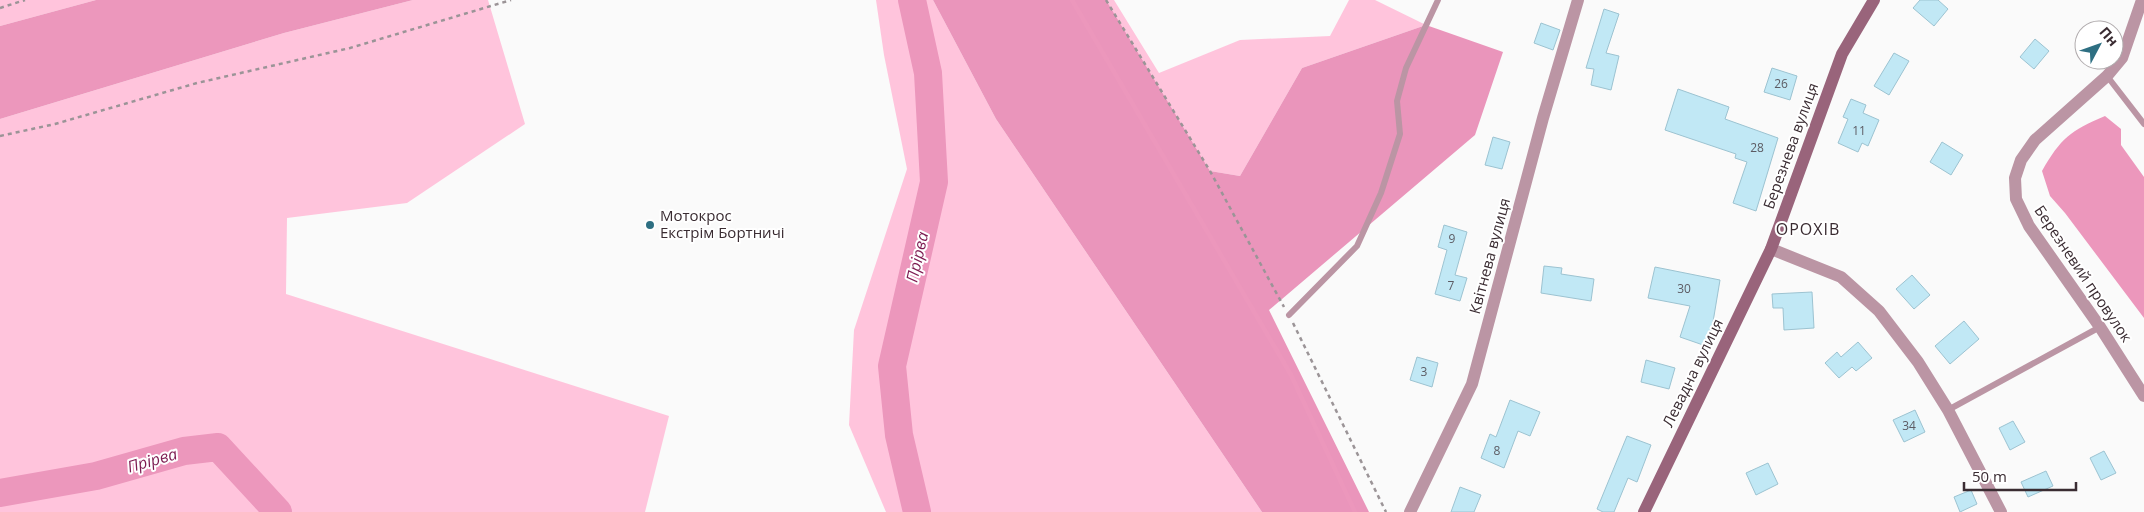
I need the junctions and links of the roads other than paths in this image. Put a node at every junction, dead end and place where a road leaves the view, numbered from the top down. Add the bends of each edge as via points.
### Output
1 (1438, 0) edge
2 (1578, 0) edge
3 (1874, 0) edge
4 (2142, 0) edge
5 (2107, 76) junction
6 (2144, 124) edge
7 (1771, 249) junction
8 (1289, 315) road end
9 (2100, 327) junction
10 (2144, 396) edge
11 (1948, 410) junction
12 (1410, 512) edge
13 (1644, 512) edge
14 (2001, 512) edge

1 - 8 lane via 1406,68 1397,101 1400,134 1381,193 1357,246
2 - 12 street, Квітнева вулиця via 1472,384
3 - 7 street, Березнева вулиця via 1842,54
4 - 5 street, Березневий провулок via 2122,58
5 - 6 lane
5 - 9 street, Березневий провулок via 2035,140 2021,160 2015,178 2016,200 2029,226
7 - 11 street via 1841,277 1879,311 1918,362
7 - 13 street, Левадна вулиця
9 - 10 street, Березневий провулок
9 - 11 lane
11 - 14 street

